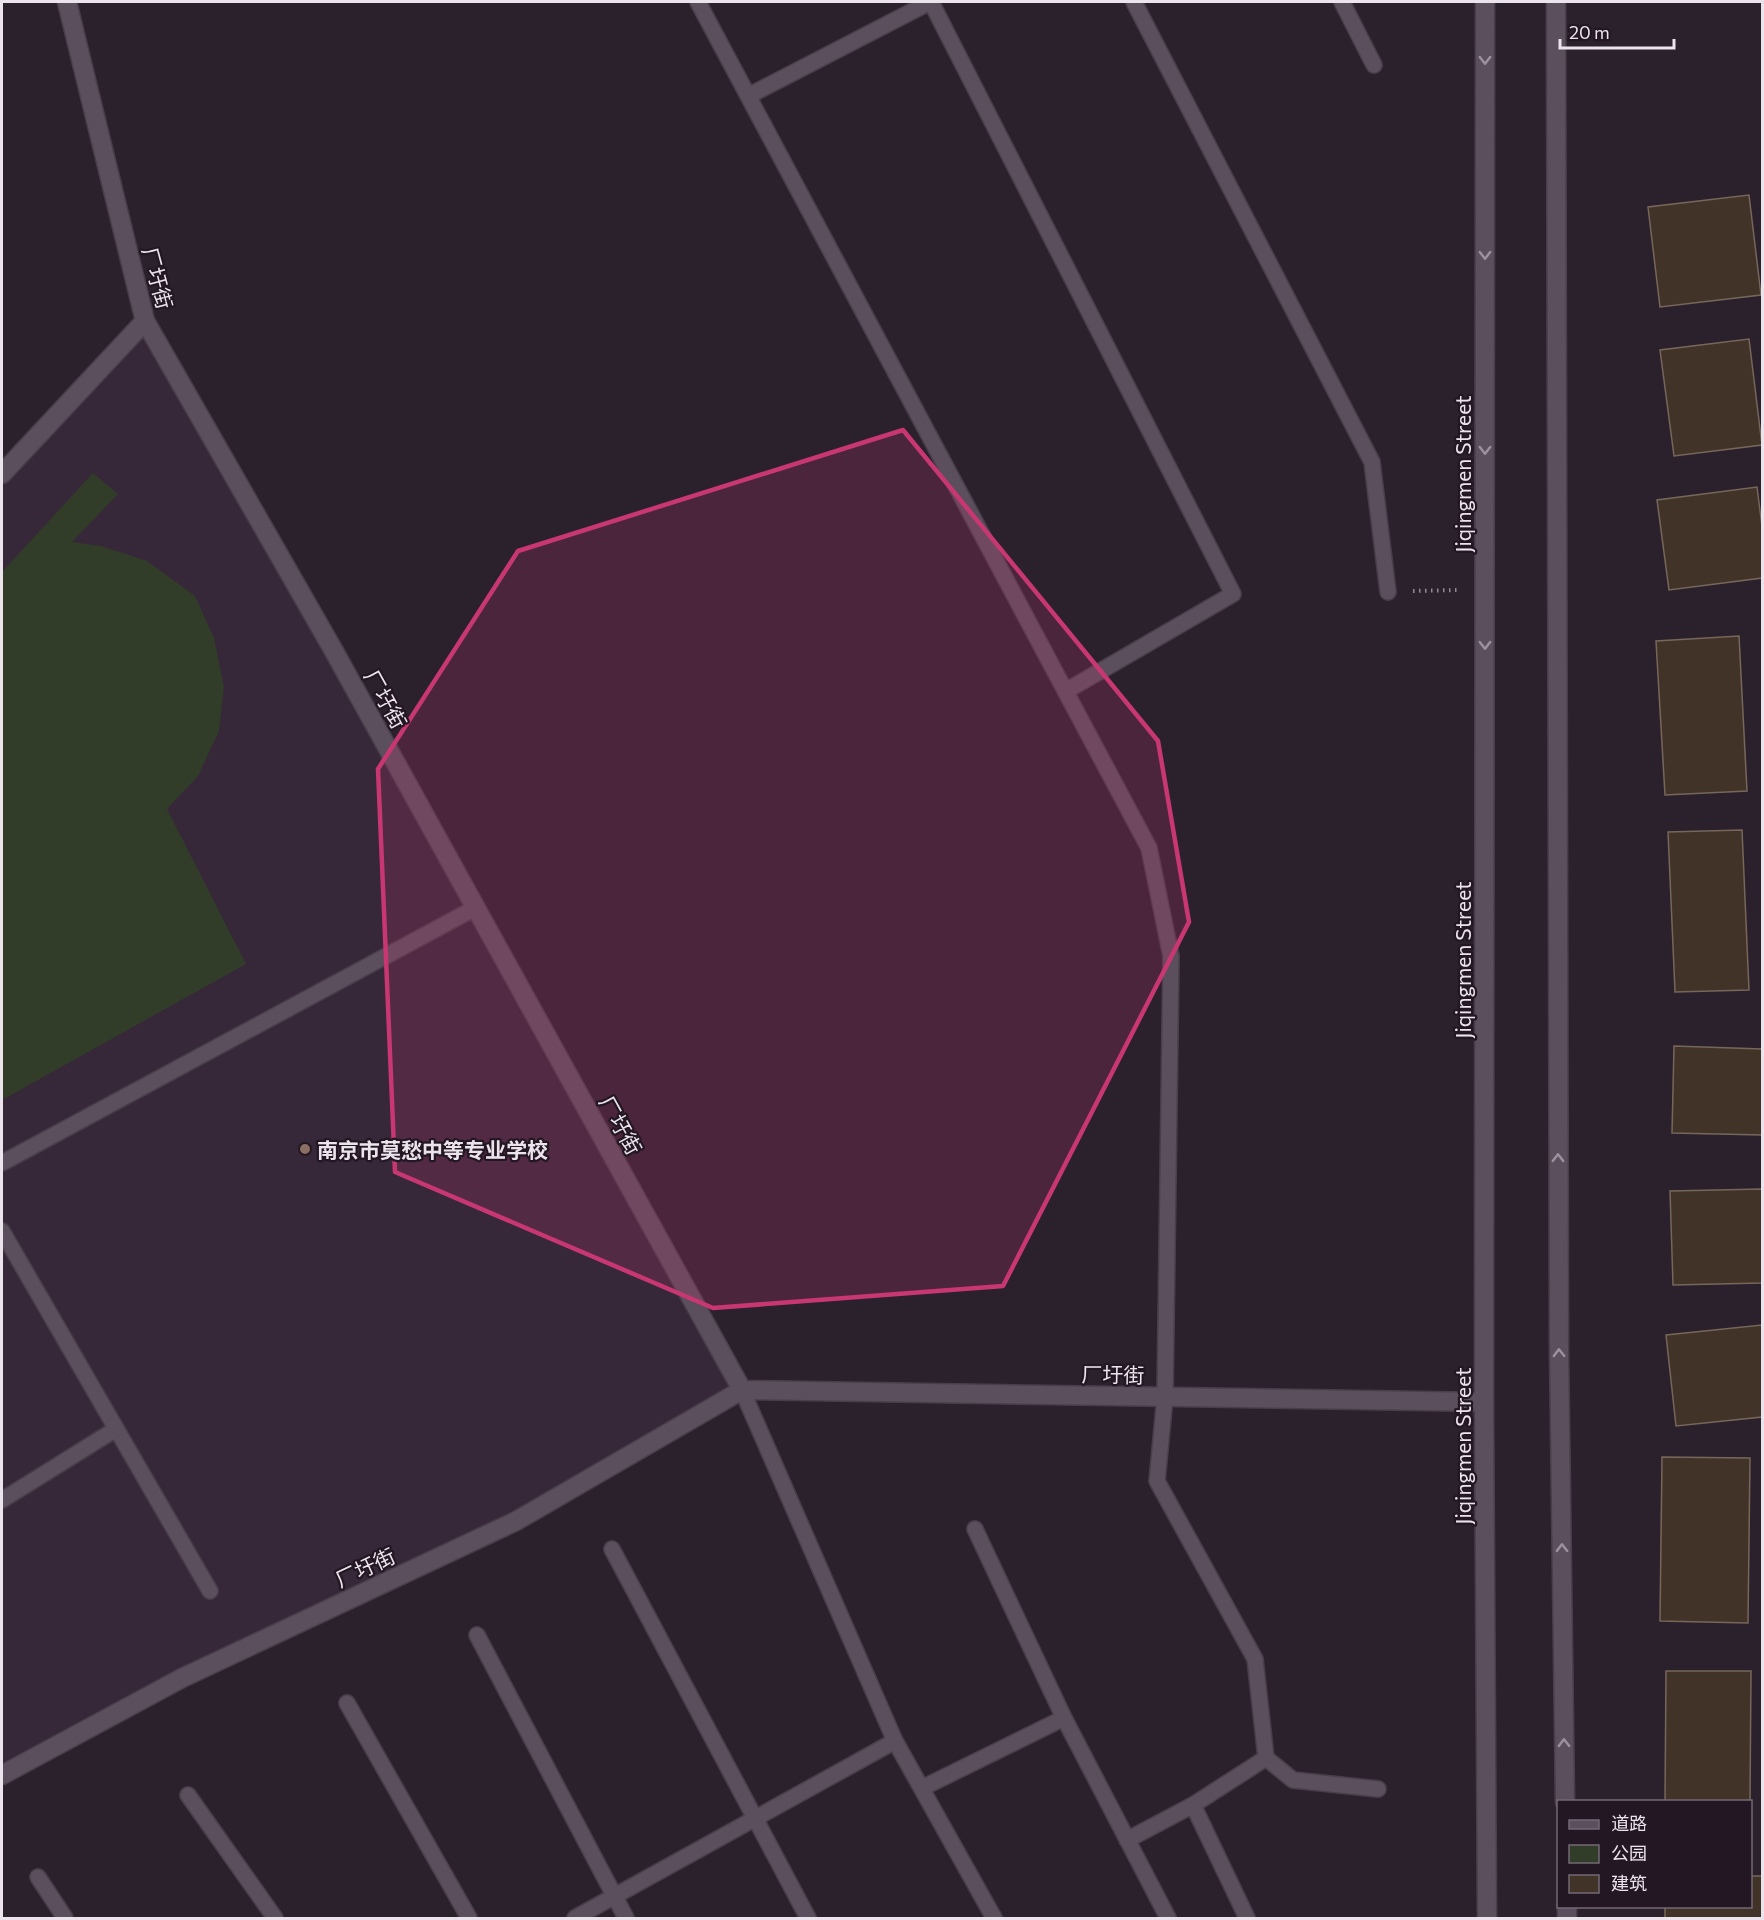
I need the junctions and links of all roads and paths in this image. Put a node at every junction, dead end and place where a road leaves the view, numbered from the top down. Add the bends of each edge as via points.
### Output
1 (67, 2) edge
2 (698, 2) edge
3 (930, 2) edge
4 (1134, 2) edge
5 (1342, 2) edge
6 (1485, 2) edge
7 (1556, 2) edge
8 (1374, 65) dead end
9 (750, 95) junction
10 (145, 321) junction
11 (2, 474) edge
12 (1485, 590) junction
13 (1388, 592) joint
14 (1066, 691) junction
15 (475, 908) junction
16 (2, 1163) edge
17 (2, 1231) edge
18 (742, 1390) junction
19 (1165, 1397) junction
20 (1484, 1402) junction
21 (116, 1429) junction
22 (2, 1500) edge
23 (975, 1529) dead end
24 (612, 1549) dead end
25 (210, 1591) dead end
26 (477, 1635) dead end
27 (347, 1702) dead end
28 (1064, 1718) junction
29 (895, 1742) junction
30 (1266, 1758) junction
31 (2, 1775) edge
32 (922, 1788) junction
33 (1378, 1789) dead end
34 (188, 1795) dead end
35 (1565, 1800) edge
36 (1193, 1805) junction
37 (755, 1819) junction
38 (1127, 1840) junction
39 (38, 1877) dead end
40 (614, 1897) junction
41 (65, 1918) edge
42 (275, 1918) edge
43 (469, 1918) edge
44 (575, 1918) edge
45 (626, 1918) edge
46 (808, 1918) edge
47 (993, 1918) edge
48 (1168, 1918) edge
49 (1247, 1918) edge
50 (1487, 1918) edge

1 - 10 main road, 厂圩街
2 - 9 lane
3 - 9 lane
3 - 14 lane via 1233,594
4 - 13 lane via 1372,462
5 - 8 lane
6 -> 12 main road, Jiqingmen Street
35 -> 7 main road via 1559,1350
9 - 14 lane
10 - 11 main road
10 - 15 main road, 厂圩街 via 335,652
12 - 13 path
12 -> 20 main road, Jiqingmen Street
14 - 19 lane via 1149,848 1171,956
15 - 16 lane
15 - 18 main road, 厂圩街
17 - 21 lane
18 - 19 main road, 厂圩街
18 - 29 lane
18 - 31 main road, 厂圩街 via 516,1521 182,1678
19 - 20 main road, 厂圩街
19 - 30 lane via 1157,1481 1255,1659
20 - 50 main road, Jiqingmen Street
21 - 22 lane
21 - 25 lane
23 - 28 lane
24 - 37 lane
26 - 40 lane
27 - 43 lane
28 - 32 lane
28 - 38 lane
29 - 32 lane
29 - 37 lane
30 - 33 lane via 1293,1780
30 - 36 lane
32 - 47 lane
34 - 42 lane
36 - 38 lane
36 - 49 lane
37 - 40 lane
37 - 46 lane
38 - 48 lane
39 - 41 lane
40 - 44 lane
40 - 45 lane

